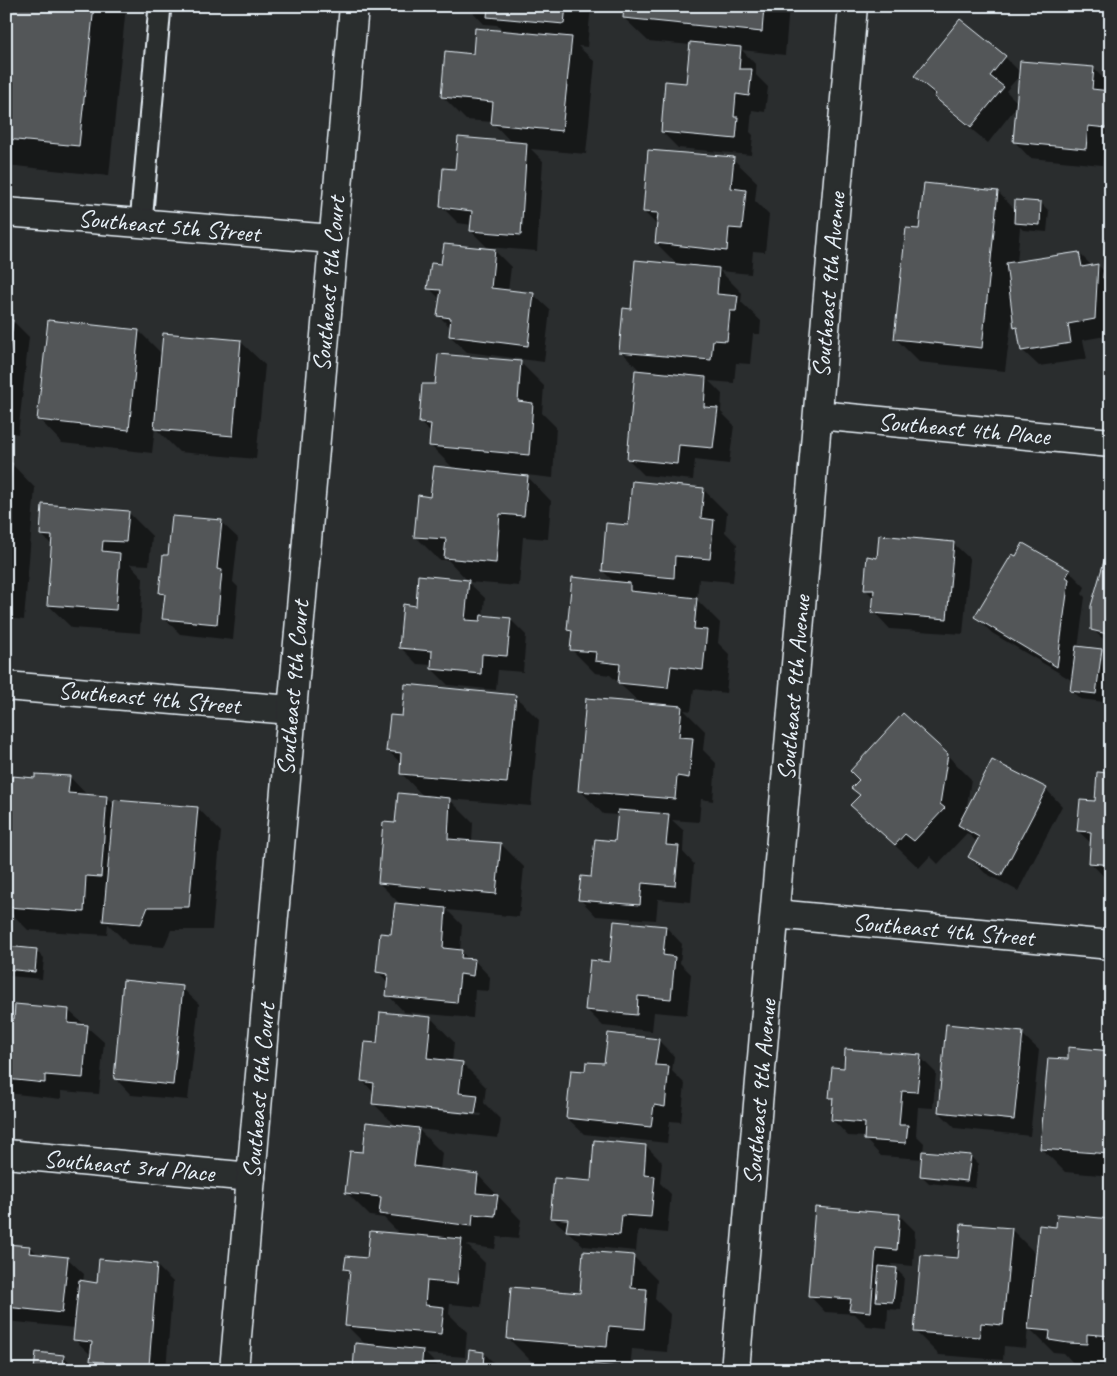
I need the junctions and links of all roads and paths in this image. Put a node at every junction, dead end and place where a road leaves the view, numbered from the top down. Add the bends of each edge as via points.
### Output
1 (160, 6) edge
2 (354, 6) edge
3 (853, 6) edge
4 (6, 212) edge
5 (141, 223) junction
6 (332, 239) junction
7 (818, 415) junction
8 (1111, 443) edge
9 (6, 686) edge
10 (291, 710) junction
11 (775, 914) junction
12 (1111, 946) edge
13 (6, 1154) edge
14 (251, 1177) junction
15 (234, 1370) edge
16 (736, 1370) edge

1 - 5 lane
2 - 6 street, Southeast 9th Court
3 - 7 street, Southeast 9th Avenue
4 - 5 street, Southeast 5th Street
5 - 6 street, Southeast 5th Street
6 - 10 street, Southeast 9th Court
7 - 8 street, Southeast 4th Place
7 - 11 street, Southeast 9th Avenue
9 - 10 street, Southeast 4th Street
10 - 14 street, Southeast 9th Court
11 - 12 street, Southeast 4th Street
11 - 16 street, Southeast 9th Avenue
13 - 14 street, Southeast 3rd Place
14 - 15 street, Southeast 9th Court

